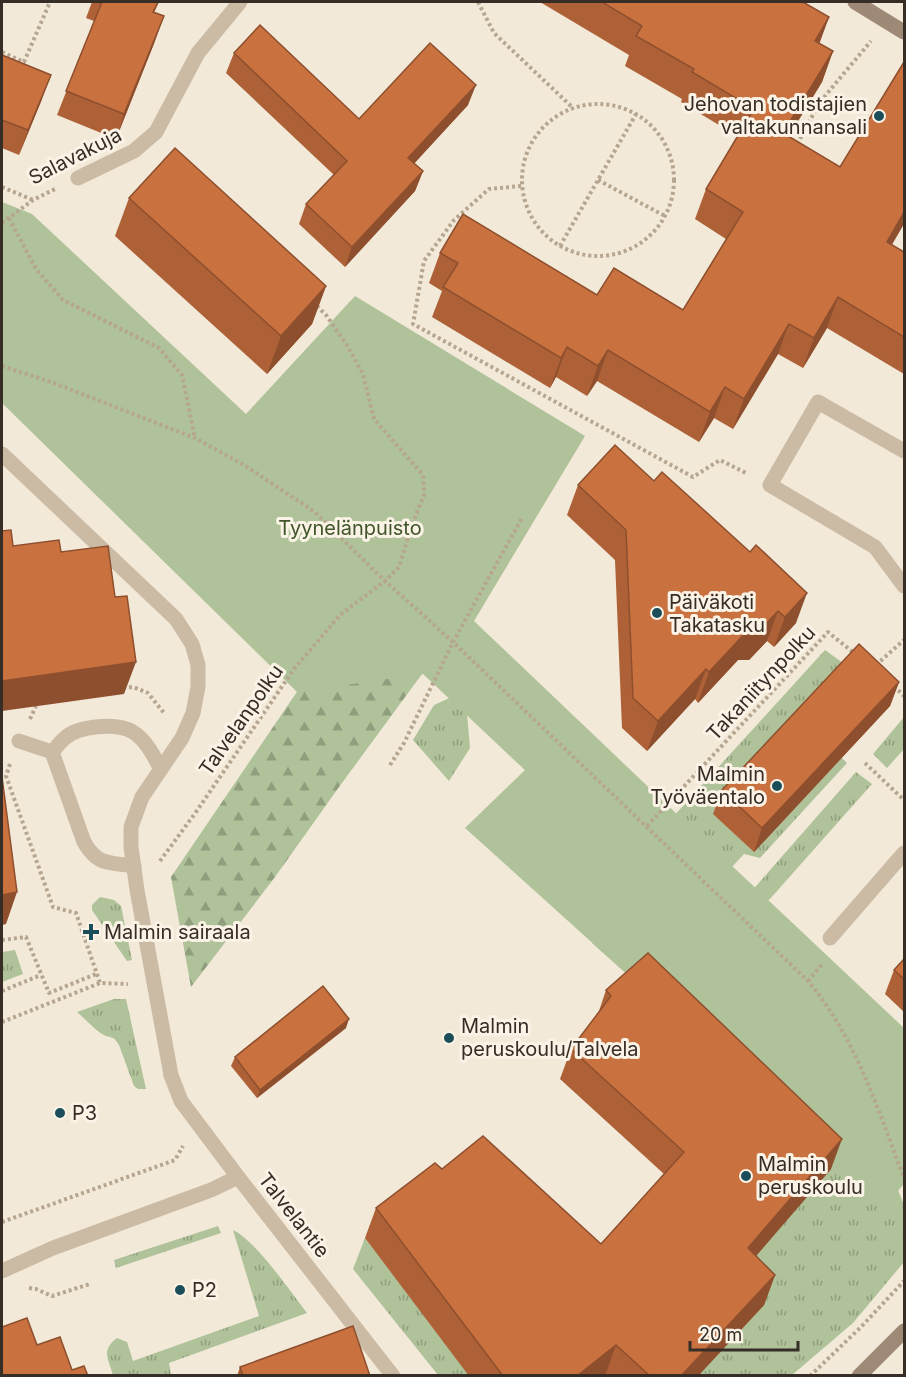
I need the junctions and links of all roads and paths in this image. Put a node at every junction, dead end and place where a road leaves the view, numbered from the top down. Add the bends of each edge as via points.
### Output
1 (50, 2) edge
2 (240, 2) edge
3 (478, 2) edge
4 (855, 2) edge
5 (904, 32) edge
6 (874, 38) dead end
7 (2, 52) edge
8 (572, 108) junction
9 (636, 114) junction
10 (797, 144) edge
11 (78, 178) joint
12 (598, 180) junction
13 (521, 186) junction
14 (2, 187) edge
15 (33, 200) junction
16 (665, 216) junction
17 (9, 218) junction
18 (2, 223) edge
19 (560, 246) junction
20 (313, 302) edge
21 (2, 366) edge
22 (195, 438) junction
23 (904, 451) edge
24 (2, 454) edge
25 (770, 485) junction
26 (522, 518) dead end
27 (385, 581) junction
28 (904, 586) edge
29 (904, 640) edge
30 (453, 642) junction
31 (855, 654) edge
32 (872, 668) edge
33 (888, 682) edge
34 (904, 696) edge
35 (36, 706) edge
36 (19, 741) junction
37 (52, 752) junction
38 (865, 763) dead end
39 (390, 765) dead end
40 (160, 769) junction
41 (904, 800) edge
42 (647, 826) junction
43 (904, 853) edge
44 (134, 866) junction
45 (137, 890) junction
46 (830, 938) dead end
47 (2, 940) edge
48 (96, 974) junction
49 (41, 975) junction
50 (153, 981) junction
51 (100, 983) junction
52 (2, 991) edge
53 (2, 1022) edge
54 (183, 1145) dead end
55 (238, 1178) junction
56 (904, 1178) edge
57 (2, 1222) edge
58 (2, 1271) edge
59 (904, 1281) edge
60 (90, 1284) dead end
61 (20, 1289) dead end
62 (904, 1331) edge
63 (393, 1376) edge
64 (810, 1376) edge
65 (859, 1376) edge

1 - 7 path via 24,62
2 - 11 street, Salavakuja via 198,53 156,132 134,151
3 - 8 path via 494,33
4 - 5 main road
6 - 10 path via 820,102
8 - 9 path via 612,104
8 - 13 path via 539,130 528,147
9 - 12 path
9 - 16 path via 661,136 670,154 673,194
11 - 15 path, Salavakuja
12 - 16 path
12 - 19 path
13 - 19 path via 534,223
13 - 25 path via 489,189 454,220 424,261 413,324 693,477 720,460
14 - 15 path
15 - 17 path, Salavakuja
16 - 19 path via 656,230 623,253 584,255
17 - 18 path, Salavakuja
17 - 22 path via 36,269 63,300 159,348 182,375
20 - 27 path, Talvelanpolku via 326,315 363,374 374,420 423,475 424,495 399,567
21 - 22 path
22 - 27 path via 244,465 315,513
23 - 25 street via 818,402
24 - 40 street, Talvelantie via 176,619 192,644 198,665 193,713 182,738
25 - 28 street via 875,547
26 - 30 path
27 - 30 path
27 - 45 path, Talvelanpolku via 340,615 294,669
29 - 32 path
30 - 39 path
30 - 42 path
31 - 42 path, Takaniitynpolku via 828,632
33 - 34 path
35 - 36 path
36 - 37 street
36 - 48 path via 6,776 53,907 76,913
37 - 40 street via 66,736 82,730 122,726 148,747
37 - 44 street via 91,854 101,861
38 - 41 path
40 - 44 street, Talvelantie via 142,797 131,827
42 - 56 path via 824,999 856,1056
43 - 46 street
44 - 45 street, Talvelantie
45 - 50 street, Talvelantie
47 - 49 path via 26,937
48 - 49 path via 49,993
48 - 51 path
49 - 52 path
50 - 51 path
50 - 55 street, Talvelantie via 171,1075 181,1101
51 - 53 path
54 - 57 path via 175,1160
55 - 58 street
55 - 63 street, Talvelantie
59 - 64 path
60 - 61 path via 52,1296 36,1289
62 - 65 main road

